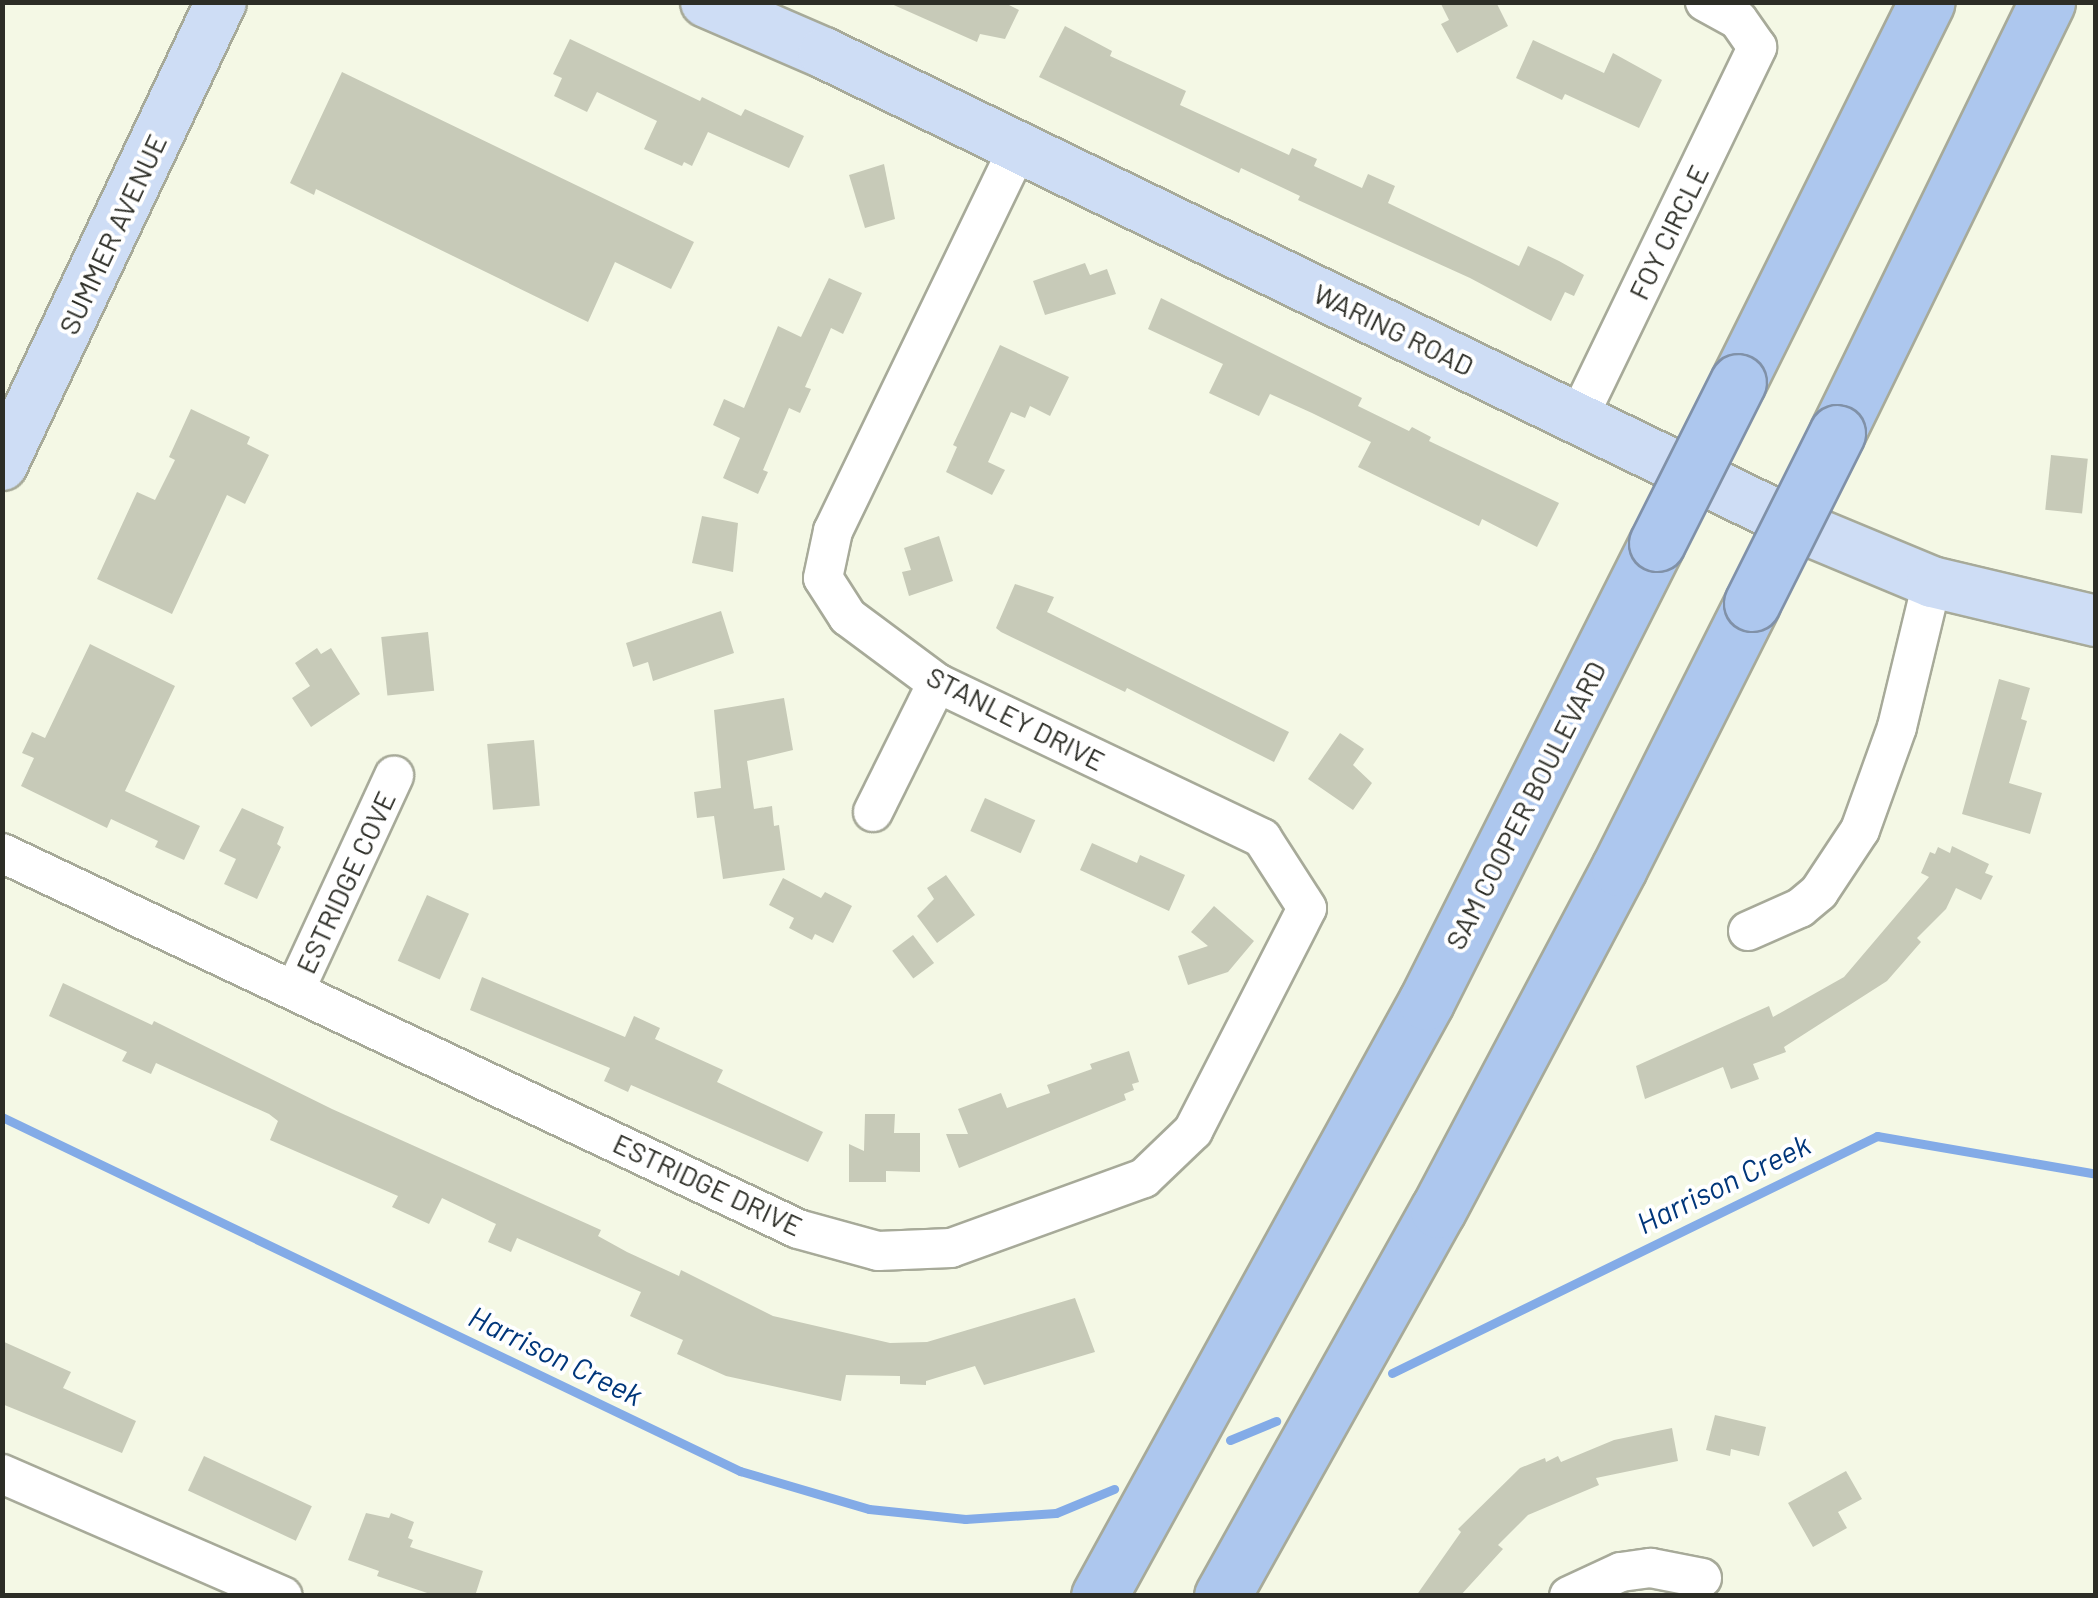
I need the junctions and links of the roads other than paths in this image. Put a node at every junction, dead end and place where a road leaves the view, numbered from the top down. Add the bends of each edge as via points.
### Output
1 (221, 2) edge
2 (706, 2) edge
3 (1704, 2) edge
4 (1927, 2) edge
5 (2048, 2) edge
6 (1018, 148) junction
7 (1578, 418) junction
8 (2, 465) edge
9 (1932, 582) junction
10 (2096, 621) edge
11 (937, 683) junction
12 (394, 776) dead end
13 (873, 812) dead end
14 (2, 852) edge
15 (1307, 908) joint
16 (1748, 931) dead end
17 (296, 988) junction
18 (2, 1474) edge
19 (1702, 1578) dead end
20 (284, 1596) edge
21 (1098, 1596) edge
22 (1222, 1596) edge
23 (1569, 1596) edge

1 - 8 main road, SUMMER AVENUE
2 - 6 main road, WARING ROAD
3 - 7 street, FOY CIRCLE via 1738,20 1757,46
4 - 21 highway, SAM COOPER BOULEVARD, bridge via 1426,1002
5 - 22 highway, bridge via 1620,868
6 - 7 main road, WARING ROAD
6 - 11 street, STANLEY DRIVE via 833,531 823,578 848,618
7 - 9 main road, WARING ROAD via 1807,530
9 - 10 main road, WARING ROAD
9 - 16 street via 1897,727 1854,841 1819,892
11 - 13 street
11 - 15 street, STANLEY DRIVE via 1262,838
12 - 17 street, ESTRIDGE COVE
14 - 17 street, ESTRIDGE DRIVE
15 - 17 street, ESTRIDGE DRIVE via 1193,1132 1144,1178 952,1248 878,1251 798,1230
18 - 20 street
19 - 23 street via 1651,1568 1621,1572

